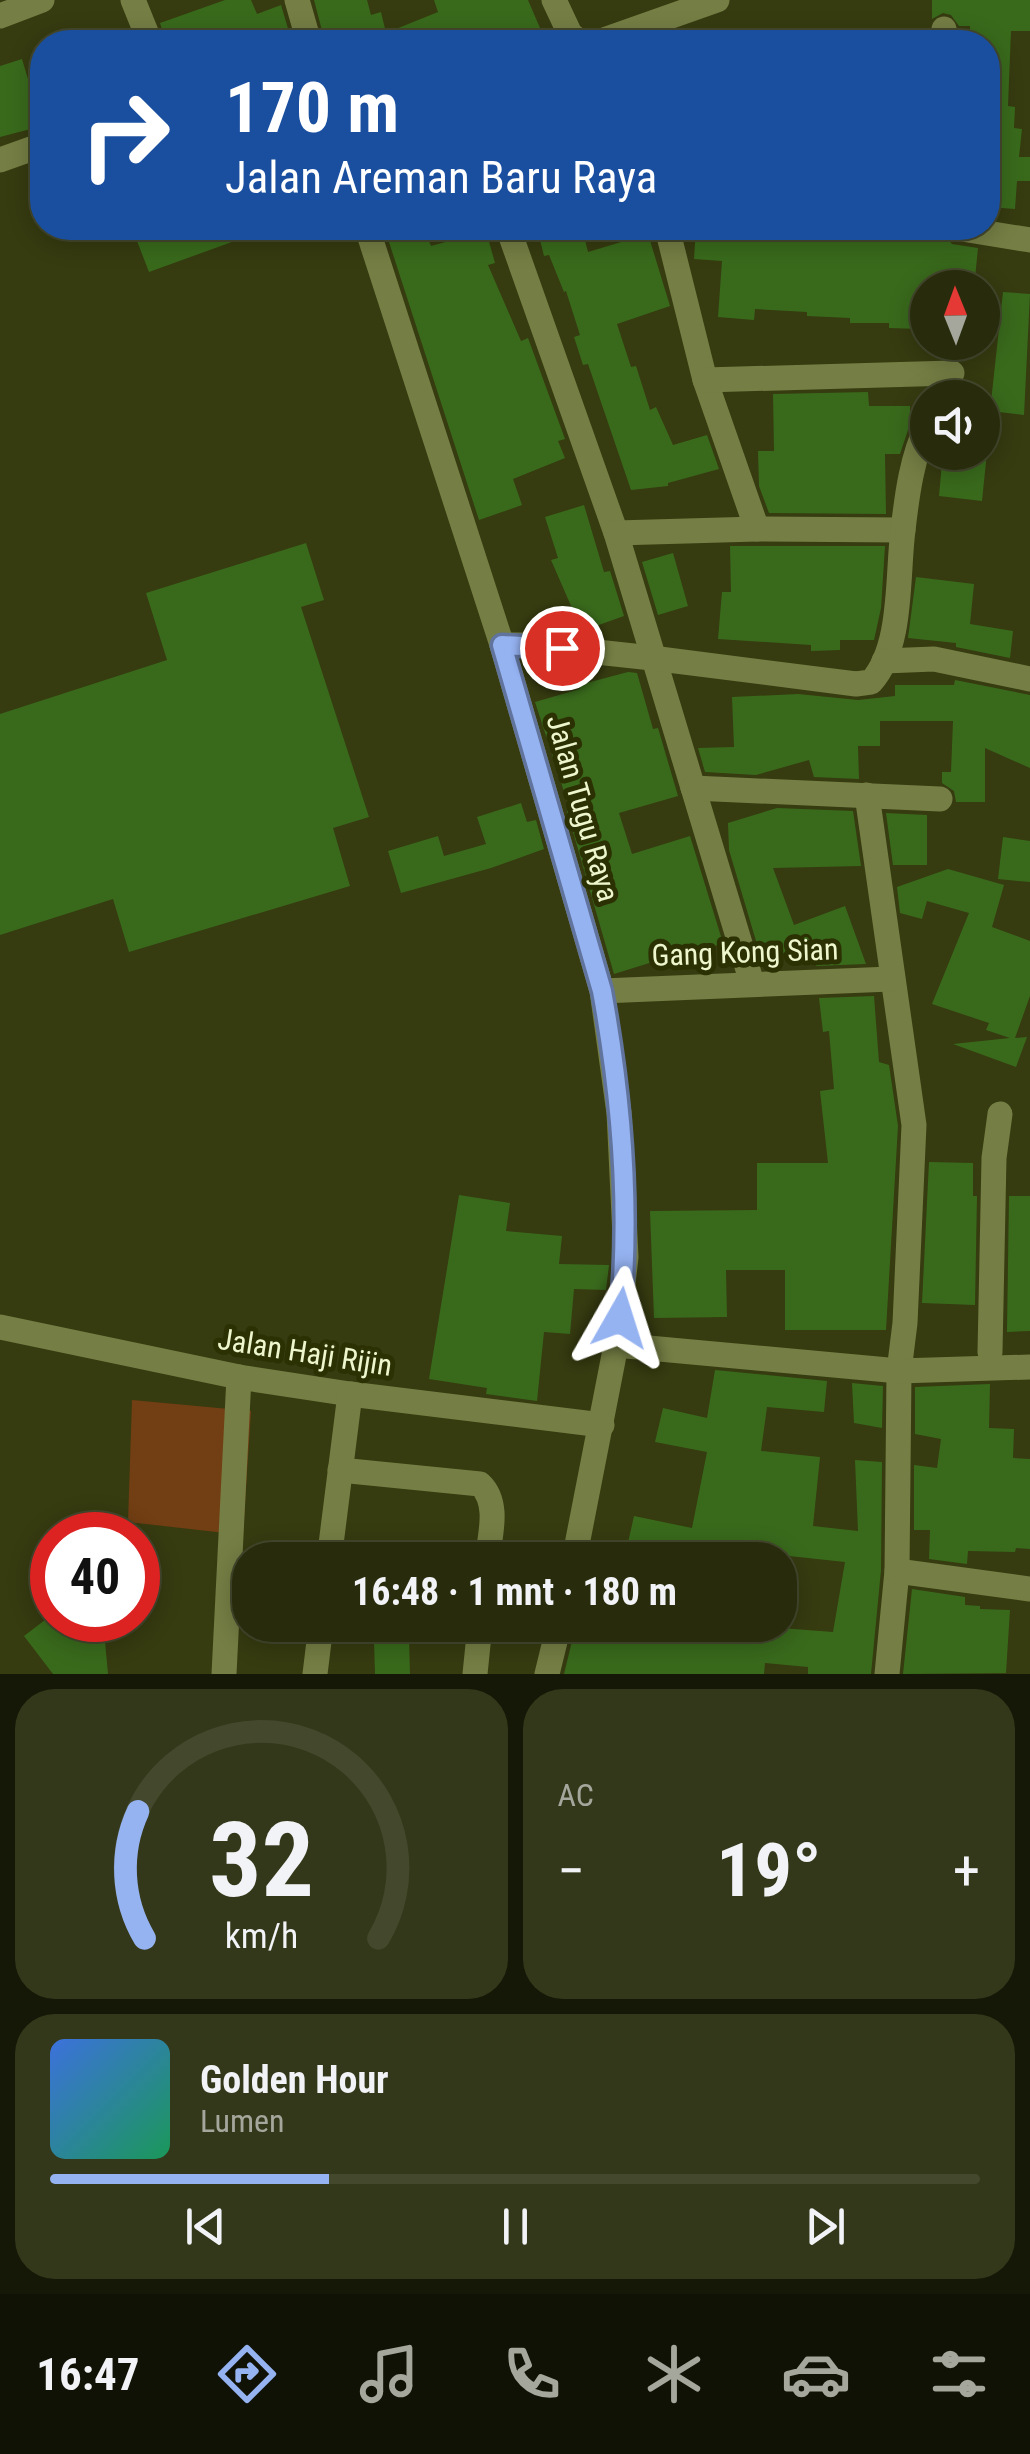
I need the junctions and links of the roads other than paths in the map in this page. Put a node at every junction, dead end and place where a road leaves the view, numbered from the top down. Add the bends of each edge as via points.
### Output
1 (42, 0) edge
2 (133, 0) edge
3 (297, 0) edge
4 (554, 0) edge
5 (716, 0) edge
6 (0, 16) edge
7 (145, 30) edge
8 (306, 30) edge
9 (568, 30) edge
10 (632, 30) edge
11 (30, 149) edge
12 (0, 160) edge
13 (1000, 235) edge
14 (375, 240) edge
15 (512, 240) edge
16 (669, 240) edge
17 (1030, 240) edge
18 (706, 380) junction
19 (949, 380) edge
20 (913, 470) edge
21 (757, 529) junction
22 (903, 530) junction
23 (616, 533) junction
24 (502, 645) junction
25 (652, 658) junction
26 (881, 667) junction
27 (1030, 679) edge
28 (693, 788) junction
29 (867, 795) junction
30 (940, 799) dead end
31 (892, 978) junction
32 (752, 983) junction
33 (602, 991) junction
34 (1000, 1114) dead end
35 (0, 1326) edge
36 (616, 1345) junction
37 (1030, 1350) edge
38 (990, 1352) junction
39 (1030, 1368) edge
40 (899, 1371) junction
41 (239, 1376) junction
42 (350, 1394) junction
43 (602, 1425) junction
44 (340, 1470) junction
45 (331, 1542) edge
46 (489, 1542) edge
47 (578, 1542) edge
48 (897, 1571) junction
49 (1030, 1589) edge
50 (319, 1642) edge
51 (478, 1642) edge
52 (554, 1642) edge
53 (224, 1674) edge
54 (315, 1674) edge
55 (475, 1674) edge
56 (546, 1674) edge
57 (887, 1674) edge

1 - 6 street
2 - 7 street
3 - 8 street
4 - 9 street
5 - 10 street
11 - 12 street
13 - 17 street
14 - 24 street, Jalan Tugu Raya
15 - 23 street
16 - 18 street
18 - 19 street via 952,373
18 - 21 street
20 - 22 street
21 - 22 street
21 - 23 street
22 - 26 street via 897,612
23 - 25 street
24 - 25 street
24 - 33 street, Jalan Tugu Raya
25 - 26 street via 856,684 871,682
25 - 28 street
26 - 27 street via 934,659
28 - 29 street
28 - 32 street
29 - 30 street
29 - 31 street
31 - 32 street, Gang Kong Sian
31 - 40 street via 914,1125
32 - 33 street, Gang Kong Sian
33 - 36 street, Jalan Tugu Raya via 626,1230
34 - 38 street
35 - 41 street, Jalan Haji Rijin
36 - 40 street
36 - 43 street, Jalan Tugu Raya
37 - 38 street
38 - 40 street via 924,1358
39 - 40 street
40 - 48 street
41 - 42 street, Jalan Haji Rijin
41 - 53 street
42 - 43 street, Jalan Haji Rijin
42 - 44 street
43 - 47 street, Jalan Tugu Raya
44 - 45 street
44 - 46 street via 480,1484 492,1508
48 - 49 street
48 - 57 street
50 - 54 street
51 - 55 street
52 - 56 street

